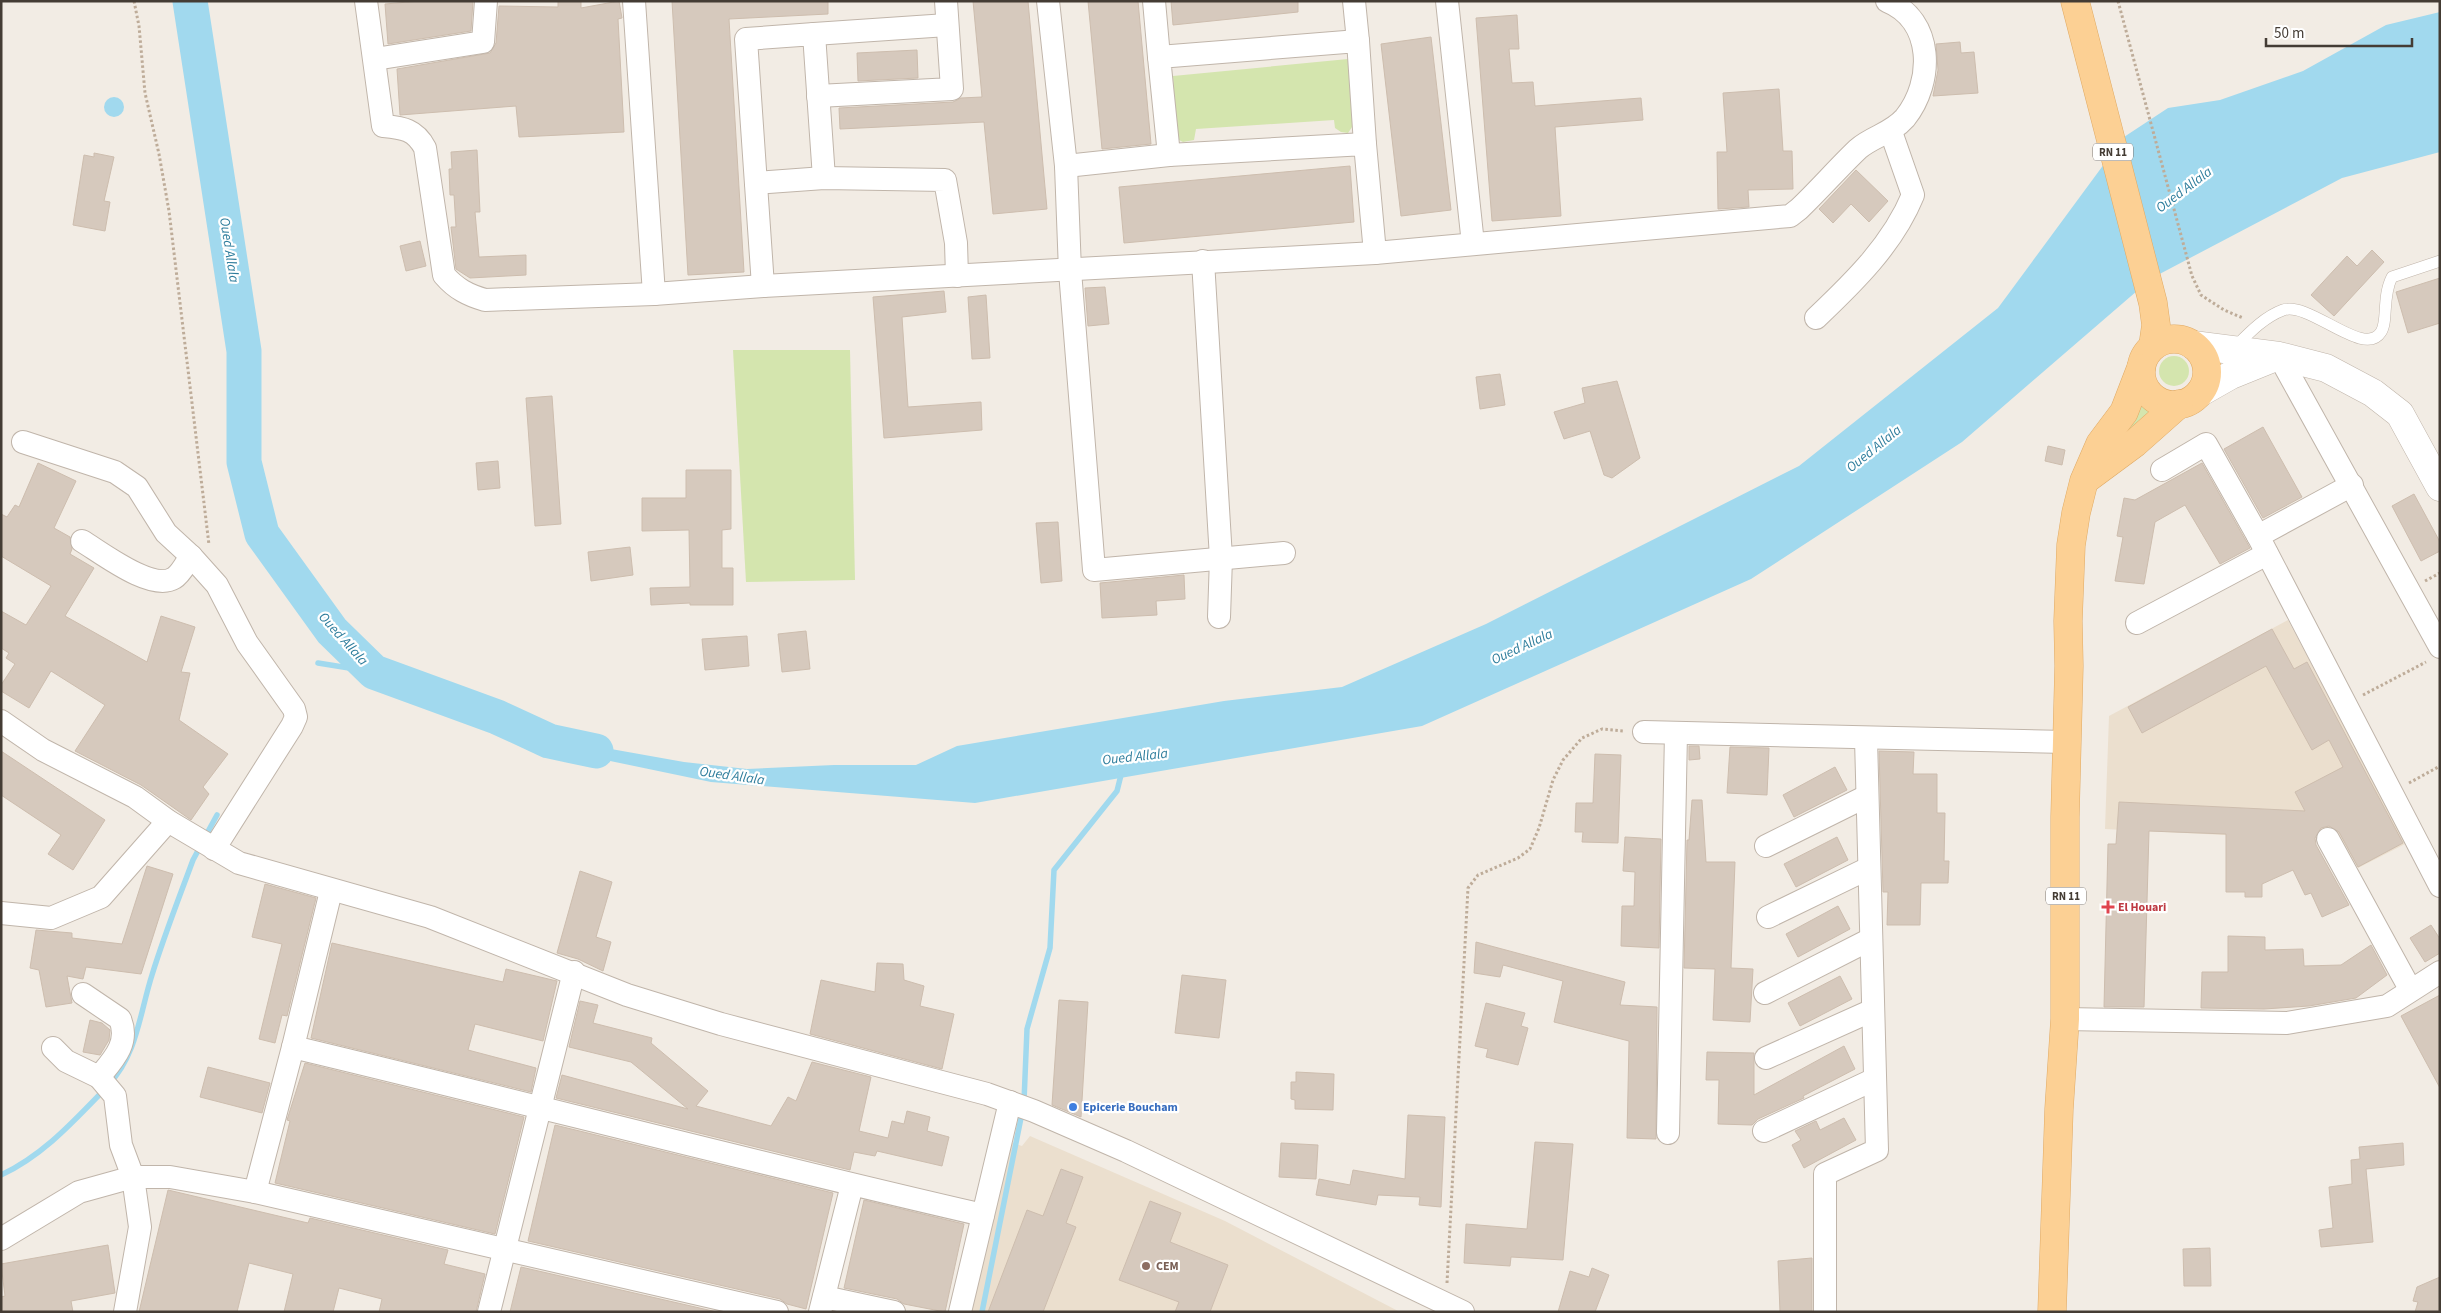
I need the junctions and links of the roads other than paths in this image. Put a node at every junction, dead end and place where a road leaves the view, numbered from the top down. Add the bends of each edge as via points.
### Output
1 (366, 1) edge
2 (486, 1) edge
3 (634, 1) edge
4 (946, 1) edge
5 (1048, 1) edge
6 (1154, 1) edge
7 (1354, 1) edge
8 (1447, 1) edge
9 (1887, 1) edge
10 (2075, 1) edge
11 (947, 25) junction
12 (814, 34) junction
13 (1358, 41) junction
14 (1159, 57) junction
15 (375, 59) junction
16 (818, 96) junction
17 (1891, 132) junction
18 (1365, 144) junction
19 (1169, 155) junction
20 (1066, 166) junction
21 (824, 178) junction
22 (756, 183) junction
23 (1473, 244) junction
24 (1375, 253) junction
25 (1203, 261) junction
26 (2440, 261) edge
27 (1070, 271) junction
28 (957, 276) junction
29 (763, 286) junction
30 (654, 294) junction
31 (2153, 303) junction
32 (1816, 318) dead end
33 (2189, 343) junction
34 (2232, 351) junction
35 (2279, 356) junction
36 (2147, 357) junction
37 (2190, 398) junction
38 (23, 442) dead end
39 (2162, 470) dead end
40 (2084, 480) junction
41 (2352, 485) junction
42 (2440, 487) edge
43 (82, 541) dead end
44 (2263, 545) junction
45 (1284, 553) dead end
46 (191, 556) junction
47 (1221, 558) junction
48 (1219, 617) dead end
49 (2137, 623) dead end
50 (2435, 653) edge
51 (1, 721) edge
52 (1644, 732) road end
53 (1676, 733) junction
54 (1866, 739) junction
55 (2066, 742) junction
56 (1867, 796) junction
57 (168, 821) junction
58 (2328, 839) dead end
59 (205, 843) junction
60 (1766, 846) dead end
61 (1869, 868) junction
62 (2440, 886) edge
63 (331, 891) junction
64 (1, 913) edge
65 (1768, 917) dead end
66 (1871, 939) junction
67 (574, 972) junction
68 (2440, 972) edge
69 (2410, 989) junction
70 (1765, 993) dead end
71 (83, 994) dead end
72 (1873, 1010) junction
73 (2066, 1019) junction
74 (53, 1048) dead end
75 (293, 1048) junction
76 (1766, 1058) dead end
77 (99, 1077) junction
78 (1875, 1079) junction
79 (1020, 1105) junction
80 (540, 1106) junction
81 (1764, 1131) dead end
82 (1668, 1133) dead end
83 (133, 1177) junction
84 (852, 1185) junction
85 (255, 1192) junction
86 (983, 1215) junction
87 (1, 1238) edge
88 (504, 1249) junction
89 (822, 1304) edge
90 (1454, 1308) edge
91 (125, 1312) edge
92 (489, 1312) edge
93 (777, 1312) edge
94 (894, 1312) edge
95 (960, 1312) edge
96 (1826, 1312) edge
97 (2052, 1312) edge

1 - 15 street
2 - 15 street via 483,42
3 - 30 street
4 - 11 street
5 - 20 street
6 - 14 street
7 - 13 street
8 - 23 street
9 - 17 street via 1896,5 1918,26 1924,42 1925,60 1924,77 1916,99 1906,117
10 - 31 main road, RN 11
11 - 12 street
11 - 16 street via 952,89
12 - 16 street
12 - 22 street via 746,39
13 - 14 street
13 - 18 street
14 - 19 street
15 - 30 street via 383,126 414,132 425,148 444,275 454,286 467,295 485,300
16 - 21 street
17 - 23 street via 1859,148 1790,216
17 - 32 street via 1913,195 1906,214 1862,275
18 - 19 street
18 - 24 street
19 - 20 street
20 - 27 street
21 - 22 street
21 - 28 street via 945,180 956,243
22 - 29 street
23 - 24 street
24 - 25 street
25 - 27 street
25 - 47 street
26 - 34 lane via 2392,277 2384,297 2384,325 2374,338 2353,337 2297,309 2284,310 2259,325
27 - 28 street
27 - 47 street via 1094,570
28 - 29 street
29 - 30 street
31 - 33 main road via 2164,323
31 - 36 main road, RN 11 via 2156,325
33 - 34 street
33 - 36 main road via 2168,339
33 - 37 main road via 2199,351 2206,366 2206,375
34 - 35 street
35 - 37 street via 2239,371
35 - 41 street
35 - 42 street via 2326,368 2373,393 2400,414
36 - 37 main road via 2141,377 2148,392 2162,402
36 - 40 main road, RN 11 via 2124,412 2100,444
37 - 40 main road
38 - 46 street via 115,472 137,487 166,533
39 - 44 street via 2206,444
40 - 55 main road, RN 11 via 2076,513 2070,571
41 - 44 street
41 - 50 street
43 - 46 street via 145,579 161,582 174,578
44 - 49 street
44 - 62 street
45 - 47 street
46 - 59 street via 217,585 246,643 294,709 296,717
47 - 48 street
51 - 57 street via 43,750 135,797
52 - 53 street
53 - 54 street
53 - 82 street
54 - 55 street
54 - 56 street
55 - 73 main road, RN 11
56 - 60 street
56 - 61 street
57 - 59 street
57 - 64 street via 100,897 51,918
58 - 69 street
59 - 63 street via 239,863
61 - 65 street
61 - 66 street
63 - 67 street via 430,917
63 - 75 street
66 - 70 street
66 - 72 street
67 - 79 street via 627,995 721,1024
67 - 80 street
68 - 69 street
69 - 73 street via 2387,1006 2286,1023
71 - 77 street via 120,1019 124,1026 116,1057
72 - 76 street
72 - 78 street
73 - 97 main road, RN 11 via 2059,1109
74 - 77 street via 66,1061
75 - 80 street
75 - 85 street
77 - 83 street via 116,1096 121,1145
78 - 81 street
78 - 96 street via 1877,1150 1825,1174
79 - 86 street
79 - 90 street via 1126,1151
80 - 84 street
80 - 88 street
83 - 85 street via 170,1177
83 - 87 street via 79,1192
83 - 91 street via 140,1227
84 - 86 street
84 - 89 street
85 - 88 street
86 - 95 street
88 - 92 street
88 - 93 street
89 - 94 street

